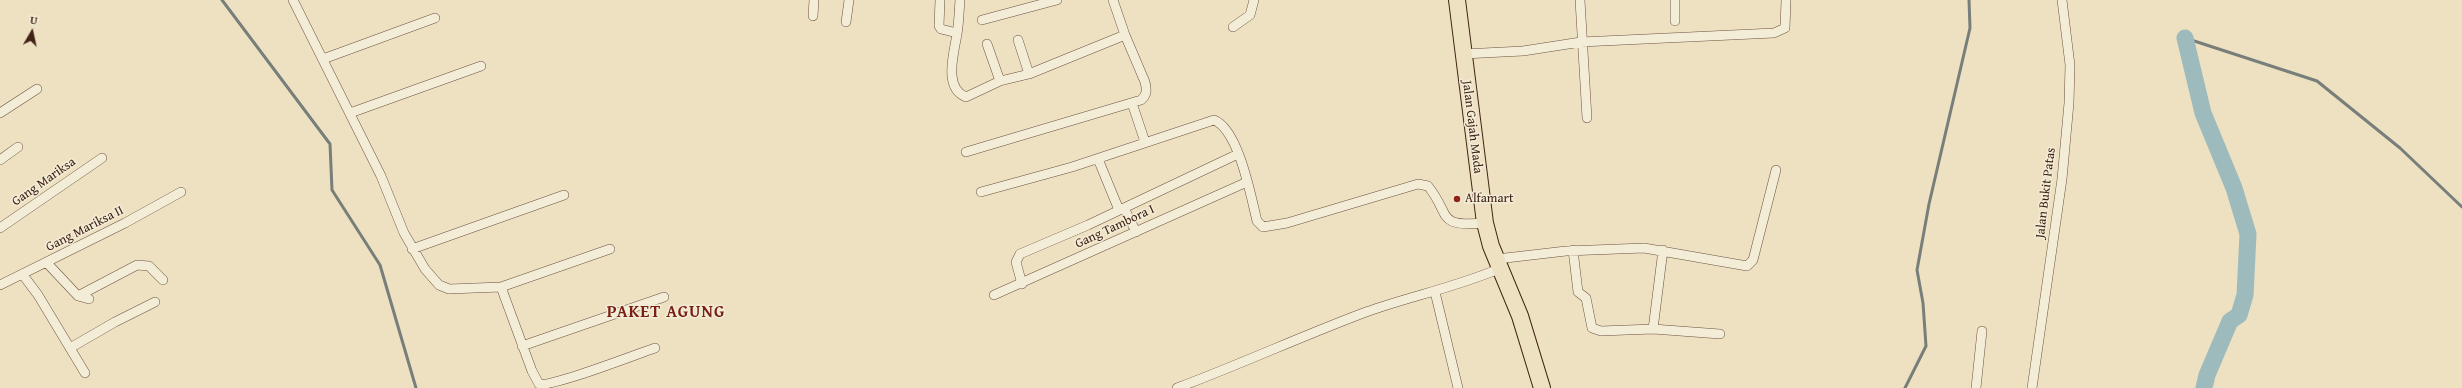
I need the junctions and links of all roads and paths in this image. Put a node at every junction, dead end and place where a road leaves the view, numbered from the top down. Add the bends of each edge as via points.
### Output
1 (293, 0) edge
2 (814, 0) edge
3 (849, 0) edge
4 (940, 0) edge
5 (960, 0) edge
6 (1057, 0) edge
7 (1113, 0) edge
8 (1254, 0) edge
9 (1457, 0) edge
10 (1580, 0) edge
11 (1675, 0) edge
12 (1786, 0) edge
13 (2062, 0) edge
14 (813, 16) dead end
15 (435, 18) dead end
16 (982, 20) dead end
17 (1675, 20) dead end
18 (846, 22) dead end
19 (1233, 27) dead end
20 (957, 33) junction
21 (1125, 35) junction
22 (1018, 40) dead end
23 (1581, 42) junction
24 (987, 44) dead end
25 (1464, 54) junction
26 (322, 59) junction
27 (481, 66) dead end
28 (1029, 74) junction
29 (1000, 82) junction
30 (37, 89) dead end
31 (1132, 103) junction
32 (0, 113) edge
33 (350, 113) junction
34 (1587, 118) dead end
35 (1145, 142) junction
36 (18, 147) dead end
37 (966, 152) dead end
38 (1238, 154) junction
39 (102, 158) dead end
40 (1098, 159) junction
41 (0, 160) edge
42 (1776, 170) dead end
43 (1247, 182) junction
44 (181, 192) dead end
45 (981, 192) dead end
46 (564, 195) dead end
47 (1122, 209) junction
48 (1484, 223) junction
49 (0, 228) edge
50 (1136, 232) junction
51 (412, 249) junction
52 (610, 249) dead end
53 (1573, 250) junction
54 (1663, 250) junction
55 (47, 263) junction
56 (1499, 263) junction
57 (23, 275) junction
58 (163, 280) dead end
59 (1022, 284) junction
60 (0, 285) edge
61 (501, 287) junction
62 (1435, 292) junction
63 (994, 295) dead end
64 (78, 296) junction
65 (664, 297) dead end
66 (89, 299) dead end
67 (154, 302) dead end
68 (1653, 329) junction
69 (1982, 331) dead end
70 (1720, 334) dead end
71 (522, 346) junction
72 (70, 348) junction
73 (655, 348) dead end
74 (85, 373) dead end
75 (1177, 388) edge
76 (1458, 388) edge
77 (1542, 388) edge
78 (1976, 388) edge
79 (2032, 388) edge

1 - 26 street
2 - 14 street
3 - 18 street
4 - 20 street via 939,26 941,29
5 - 20 street
6 - 16 street
7 - 21 street
8 - 19 street via 1250,16
9 - 25 highway, Jalan Gajah Mada
10 - 23 street
11 - 17 street
12 - 23 street via 1785,28 1774,33
13 - 79 street, Jalan Bukit Patas via 2068,37 2070,88 2062,179
15 - 26 street
20 - 29 street via 952,79 961,95 973,96
21 - 28 street
21 - 31 street via 1147,89 1145,97
22 - 28 street
23 - 25 street via 1523,51
23 - 34 street
24 - 29 street
25 - 48 highway, Jalan Gajah Mada
26 - 33 street
27 - 33 street
28 - 29 street
30 - 32 street
31 - 35 street
31 - 37 street
33 - 51 street via 381,176
35 - 38 street via 1214,120 1226,130
35 - 40 street
36 - 41 street
38 - 43 street
38 - 47 street
39 - 49 street, Gang Mariksa
40 - 45 street
40 - 47 street
42 - 54 street via 1751,264 1742,265
43 - 48 street via 1258,221 1266,227 1418,184 1428,186 1443,214 1450,221 1459,224
43 - 50 street, Gang Tambora I
44 - 55 street, Gang Mariksa II
46 - 51 street
47 - 50 street
47 - 59 street via 1020,254 1016,262
48 - 56 highway, Jalan Gajah Mada
50 - 59 street, Gang Tambora I
51 - 61 street via 425,269 444,288 454,290
52 - 61 street
53 - 54 street
53 - 56 street
53 - 68 street via 1578,292 1586,298 1592,328 1601,331
54 - 68 street
55 - 57 street, Gang Mariksa II
55 - 64 street
56 - 62 street via 1474,279
56 - 77 highway, Jalan Gajah Mada via 1520,316
57 - 60 street, Gang Mariksa II
57 - 72 street via 38,294
58 - 64 street via 149,266 137,265
59 - 63 street, Gang Tambora I
61 - 71 street
62 - 75 street via 1397,301 1322,328 1247,362
62 - 76 street
64 - 66 street
65 - 71 street
67 - 72 street
68 - 70 street
69 - 78 street
71 - 73 street via 535,380 543,385
72 - 74 street

